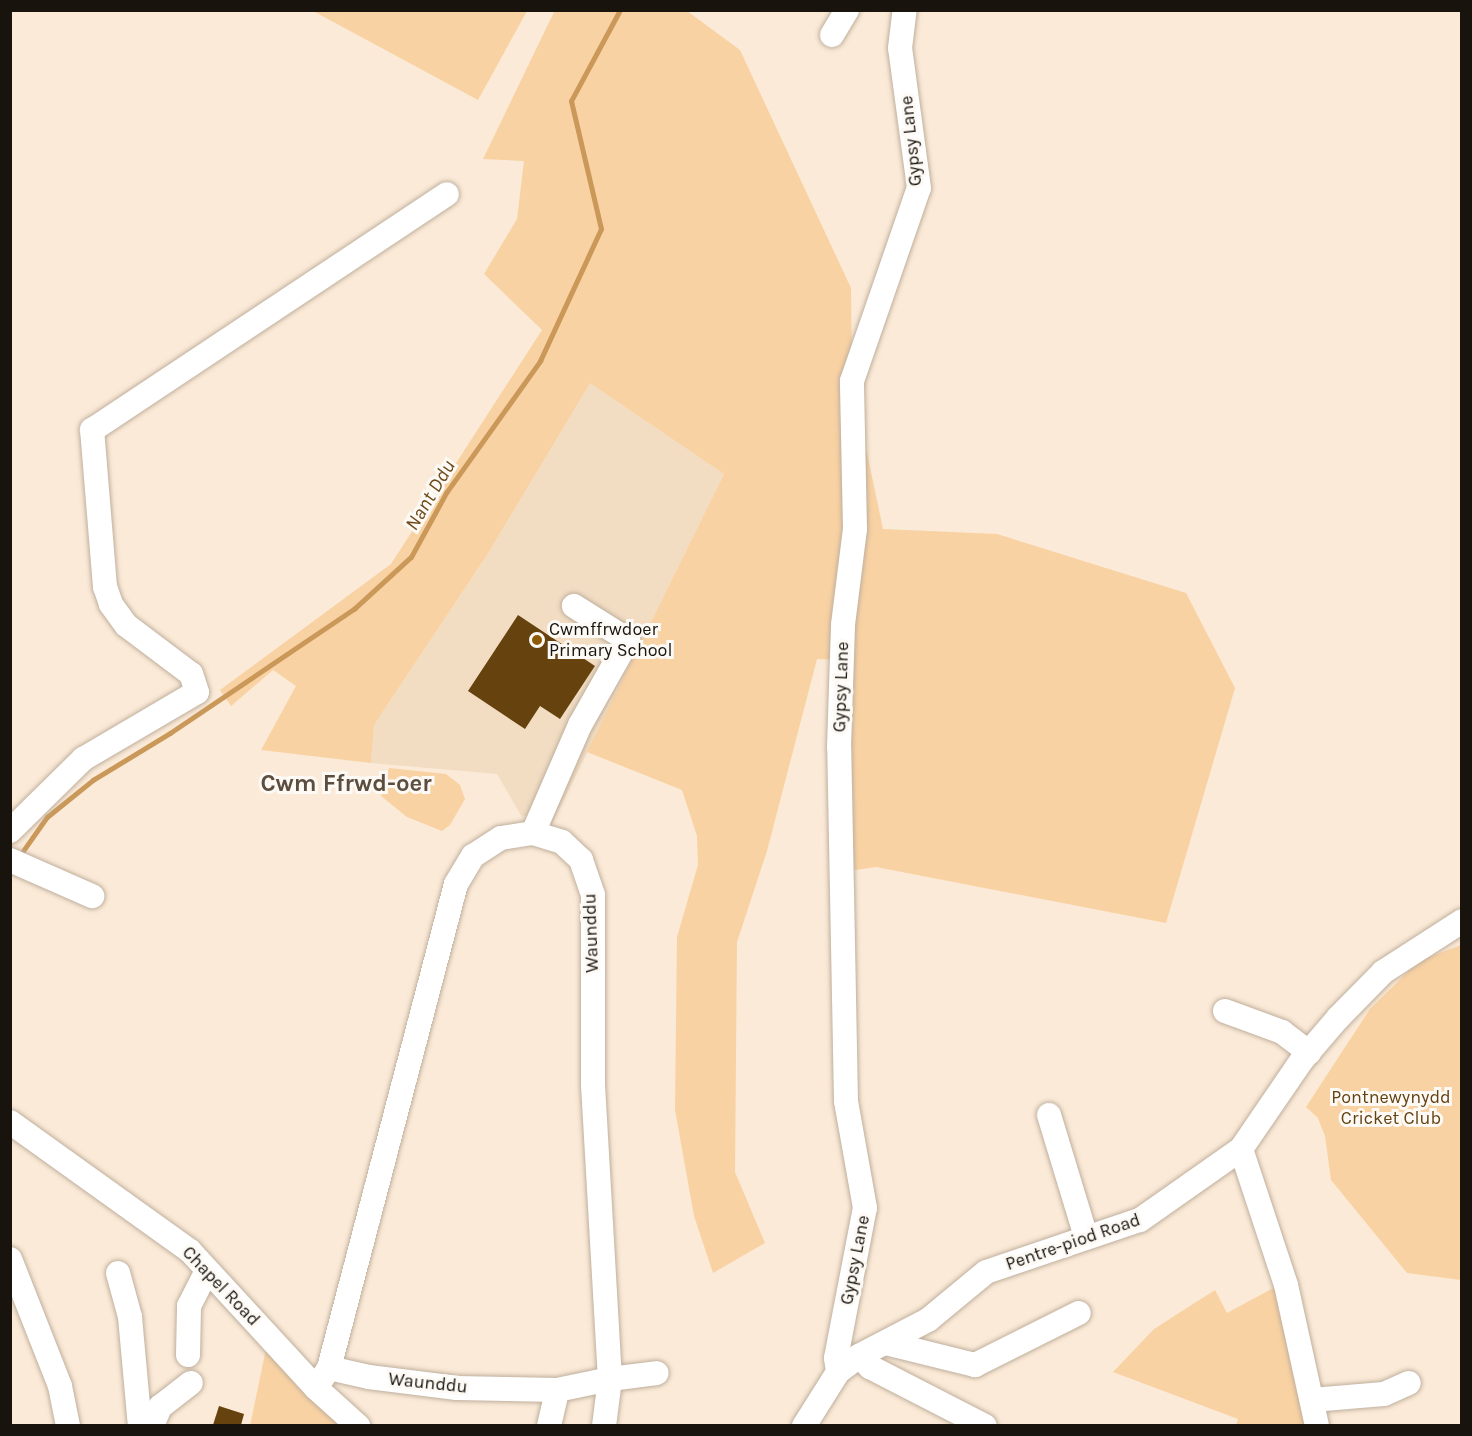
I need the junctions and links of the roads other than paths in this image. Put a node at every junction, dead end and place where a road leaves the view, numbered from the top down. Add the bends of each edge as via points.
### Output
1 (847, 10) edge
2 (905, 10) edge
3 (832, 35) dead end
4 (447, 195) dead end
5 (574, 606) dead end
6 (10, 831) edge
7 (533, 832) junction
8 (10, 860) edge
9 (92, 896) dead end
10 (1461, 921) edge
11 (1225, 1011) dead end
12 (1309, 1052) junction
13 (1049, 1115) dead end
14 (10, 1122) edge
15 (1240, 1149) junction
16 (1086, 1237) junction
17 (10, 1259) edge
18 (207, 1271) junction
19 (118, 1273) dead end
20 (1079, 1313) dead end
21 (886, 1342) junction
22 (188, 1355) dead end
23 (859, 1356) junction
24 (657, 1373) dead end
25 (322, 1378) junction
26 (835, 1378) junction
27 (610, 1379) junction
28 (191, 1383) dead end
29 (1408, 1383) dead end
30 (557, 1390) junction
31 (1312, 1400) junction
32 (805, 1423) edge
33 (68, 1425) edge
34 (140, 1425) edge
35 (152, 1425) edge
36 (357, 1425) edge
37 (549, 1425) edge
38 (604, 1425) edge
39 (985, 1425) edge
40 (1317, 1425) edge

1 - 3 street
2 - 26 street, Gypsy Lane via 900,48 919,188 852,381 855,529 843,625 839,747 846,1101 865,1208
4 - 6 street via 92,430 105,587 111,604 126,625 191,674 197,692 83,759
5 - 7 street via 628,640 580,725
7 - 25 street, Waunddu via 501,838 473,856 456,884
7 - 27 street, Waunddu via 562,842 581,860 593,895 593,1085
8 - 9 street
10 - 12 street, Pentre-piod Road via 1383,972
11 - 12 street via 1282,1032
12 - 15 street, Pentre-piod Road
13 - 16 street
14 - 18 street, Chapel Road via 190,1251
15 - 16 street, Pentre-piod Road via 1140,1220
15 - 31 street via 1286,1285
16 - 21 street, Pentre-piod Road via 986,1272 928,1320
17 - 33 street via 60,1386
18 - 22 street via 189,1306
18 - 25 street, Chapel Road
19 - 34 street via 129,1317
20 - 21 street via 975,1365
21 - 23 street, Pentre-piod Road
23 - 26 street, Pentre-piod Road
23 - 39 street via 870,1367
24 - 27 street
25 - 30 street, Waunddu via 369,1377 457,1388
25 - 36 street, Chapel Road
26 - 32 street, Pentre-piod Road
27 - 30 street, Waunddu
27 - 38 street
28 - 35 street via 160,1407
29 - 31 street via 1384,1394
30 - 37 street
31 - 40 street

